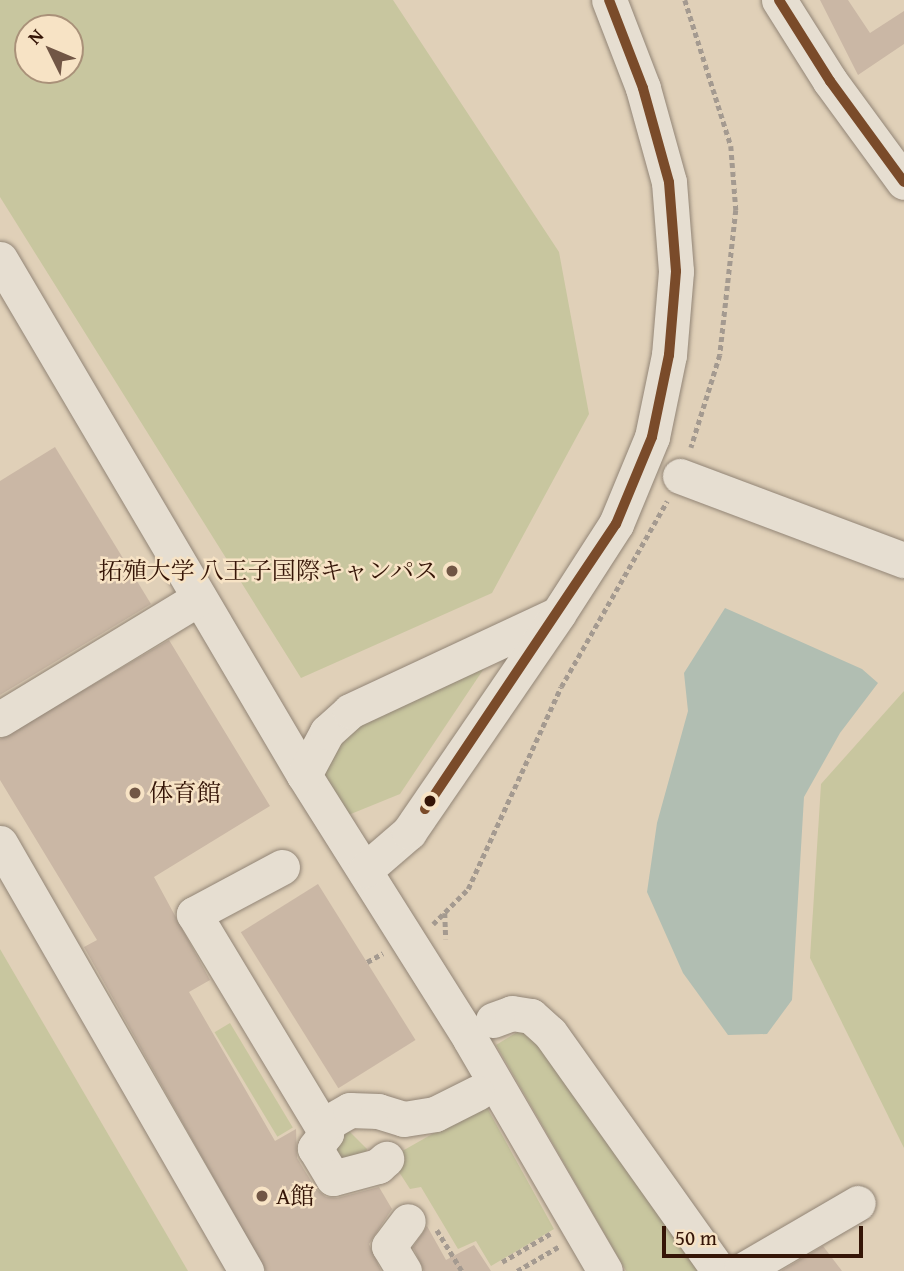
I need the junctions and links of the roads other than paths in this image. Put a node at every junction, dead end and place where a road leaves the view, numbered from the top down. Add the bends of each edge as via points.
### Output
1 (609, 0) edge
2 (779, 0) edge
3 (904, 182) edge
4 (0, 259) edge
5 (680, 476) road end
6 (904, 560) edge
7 (199, 597) junction
8 (558, 614) junction
9 (0, 719) edge
10 (304, 775) junction
11 (0, 843) edge
12 (282, 867) dead end
13 (365, 870) junction
14 (493, 1020) dead end
15 (477, 1093) dead end
16 (322, 1126) junction
17 (386, 1159) dead end
18 (858, 1203) dead end
19 (419, 1221) road end
20 (246, 1271) edge
21 (404, 1271) edge
22 (605, 1271) edge
23 (719, 1271) edge
24 (741, 1271) edge

1 - 8 street via 643,88 669,182 676,271 668,355 652,437 616,524
2 - 3 street via 830,81
4 - 7 street
5 - 6 street
7 - 9 street
7 - 10 street
8 - 10 street via 350,711 327,732
8 - 13 street via 409,832
10 - 13 street
11 - 20 street
12 - 16 street via 194,914
13 - 22 street
14 - 23 street via 512,1013 531,1016 550,1033
15 - 16 street via 435,1114 404,1119 350,1110
16 - 17 street via 326,1133 315,1148 333,1178 378,1166
18 - 24 street
19 - 21 street via 389,1246

